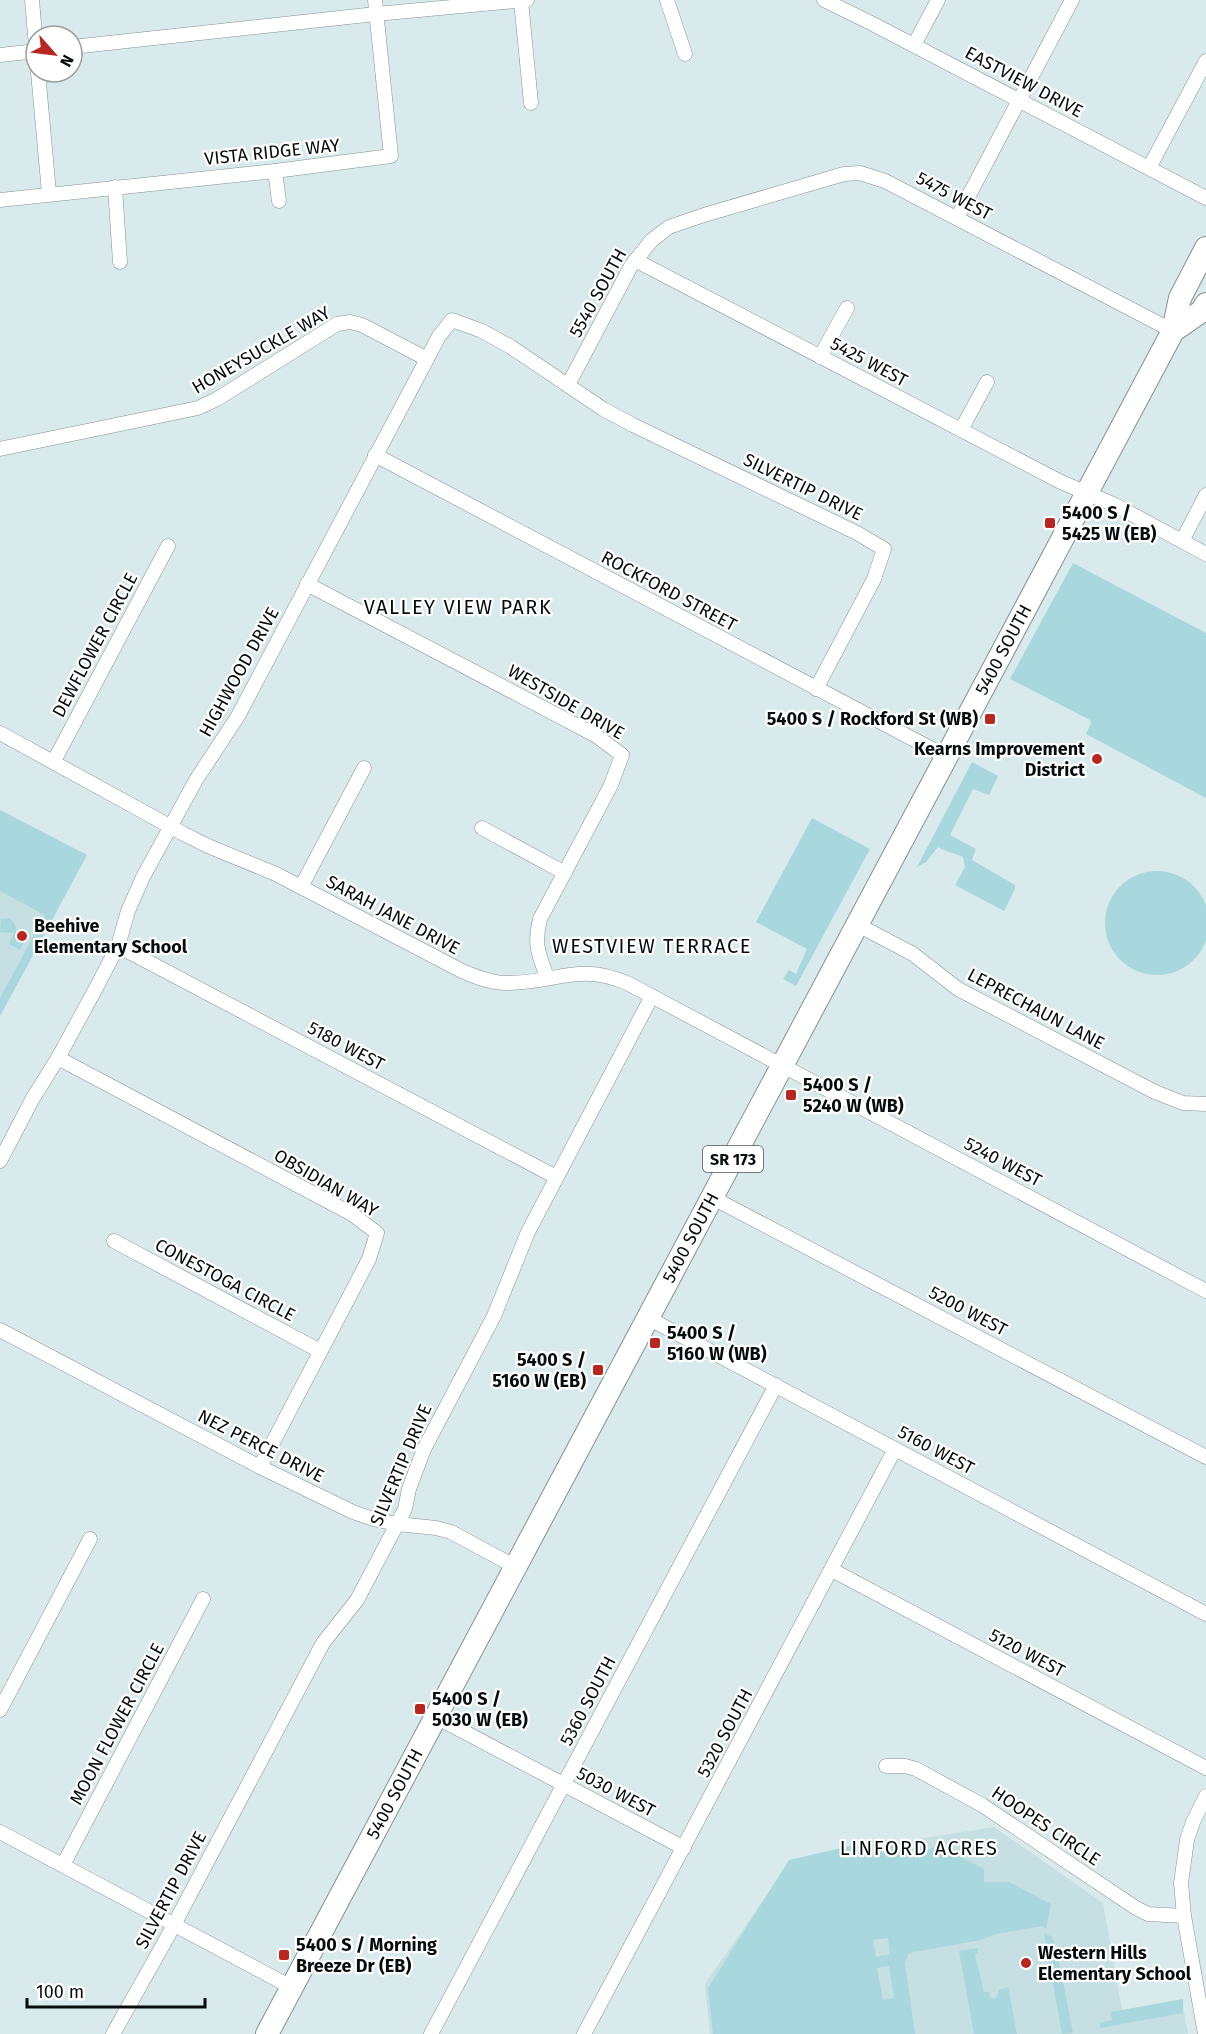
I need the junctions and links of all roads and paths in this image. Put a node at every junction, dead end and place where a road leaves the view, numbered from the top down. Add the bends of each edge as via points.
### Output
1 (32, 0) edge
2 (527, 0) edge
3 (667, 0) edge
4 (824, 0) edge
5 (938, 0) edge
6 (1072, 0) edge
7 (521, 1) edge
8 (375, 7) edge
9 (34, 24) edge
10 (84, 45) edge
11 (914, 45) junction
12 (24, 52) edge
13 (685, 54) dead end
14 (0, 55) edge
15 (1206, 61) edge
16 (39, 84) edge
17 (1018, 100) junction
18 (531, 103) dead end
19 (1149, 168) junction
20 (275, 171) junction
21 (115, 187) junction
22 (49, 194) junction
23 (1206, 198) edge
24 (0, 200) edge
25 (279, 201) dead end
26 (704, 215) joint
27 (957, 218) junction
28 (1206, 248) edge
29 (635, 260) junction
30 (120, 262) dead end
31 (1206, 269) edge
32 (1206, 304) edge
33 (847, 308) dead end
34 (1173, 331) junction
35 (820, 357) junction
36 (427, 359) junction
37 (987, 382) dead end
38 (568, 386) junction
39 (961, 430) junction
40 (0, 450) edge
41 (375, 455) junction
42 (1087, 493) junction
43 (1206, 495) edge
44 (1182, 541) junction
45 (168, 546) dead end
46 (1206, 554) edge
47 (307, 584) junction
48 (816, 689) junction
49 (0, 733) edge
50 (947, 757) junction
51 (54, 762) junction
52 (364, 768) dead end
53 (171, 827) junction
54 (482, 828) dead end
55 (565, 873) junction
56 (301, 887) junction
57 (858, 925) junction
58 (118, 946) junction
59 (547, 977) junction
60 (652, 996) junction
61 (58, 1058) junction
62 (783, 1065) junction
63 (1206, 1104) edge
64 (0, 1161) edge
65 (556, 1177) junction
66 (712, 1198) junction
67 (114, 1241) dead end
68 (1206, 1291) edge
69 (648, 1318) junction
70 (0, 1329) edge
71 (320, 1351) junction
72 (776, 1385) junction
73 (895, 1449) junction
74 (1206, 1457) edge
75 (260, 1467) junction
76 (397, 1524) junction
77 (90, 1539) dead end
78 (516, 1567) junction
79 (832, 1570) junction
80 (203, 1599) dead end
81 (1206, 1614) edge
82 (0, 1710) edge
83 (436, 1717) junction
84 (886, 1766) dead end
85 (1206, 1768) edge
86 (564, 1785) junction
87 (1206, 1796) edge
88 (0, 1832) edge
89 (684, 1848) junction
90 (63, 1865) junction
91 (1184, 1916) junction
92 (174, 1924) junction
93 (293, 1988) junction
94 (113, 2034) edge
95 (267, 2034) edge
96 (431, 2034) edge
97 (584, 2034) edge
98 (1205, 2034) edge

1 - 9 street
2 - 7 street
3 - 13 street
4 - 11 street, EASTVIEW DRIVE
5 - 11 street
6 - 17 street
7 - 8 street
7 - 18 street
8 - 10 street
8 - 20 street, VISTA RIDGE WAY via 391,156
11 - 17 street, EASTVIEW DRIVE
12 - 14 street
15 - 19 street
16 - 22 street
17 - 19 street, EASTVIEW DRIVE
17 - 27 street
19 - 23 street, EASTVIEW DRIVE
20 - 21 street, VISTA RIDGE WAY
20 - 25 street
21 - 22 street, VISTA RIDGE WAY
21 - 30 street
22 - 24 street, VISTA RIDGE WAY
26 - 27 street, 5475 WEST via 844,174 860,173 885,181
26 - 29 street, 5540 SOUTH via 669,227
27 - 34 street, 5475 WEST
28 - 34 main road, 5400 SOUTH / SR 173 via 1180,298
29 - 35 street, 5425 WEST
29 - 38 street, 5540 SOUTH
31 - 34 main road
32 - 34 main road, 5400 SOUTH / SR 173
33 - 35 street
34 - 42 main road, 5400 SOUTH / SR 173
35 - 39 street, 5425 WEST
36 - 38 street, HIGHWOOD DRIVE via 452,320 511,347
36 - 40 street, HONEYSUCKLE WAY via 362,325 337,324 198,408
36 - 41 street, HIGHWOOD DRIVE
37 - 39 street
38 - 48 street, SILVERTIP DRIVE via 659,439 857,532 884,549 874,579
39 - 42 street, 5425 WEST
41 - 47 street, HIGHWOOD DRIVE
41 - 48 street, ROCKFORD STREET
42 - 44 street, 5425 WEST
42 - 50 main road, 5400 SOUTH / SR 173
43 - 44 street
44 - 46 street, 5425 WEST
45 - 51 street, DEWFLOWER CIRCLE
47 - 53 street, HIGHWOOD DRIVE via 238,716
47 - 55 street, WESTSIDE DRIVE via 595,735 622,755 611,785
48 - 50 street, ROCKFORD STREET
49 - 51 street, SARAH JANE DRIVE
50 - 57 main road, 5400 SOUTH / SR 173
51 - 53 street, SARAH JANE DRIVE
52 - 56 street
53 - 56 street, SARAH JANE DRIVE
53 - 58 street, HIGHWOOD DRIVE via 143,876
54 - 55 street
55 - 59 street, WESTSIDE DRIVE via 540,919 536,937
56 - 59 street, SARAH JANE DRIVE via 484,980 524,983
57 - 62 main road, 5400 SOUTH / SR 173
57 - 63 street, LEPRECHAUN LANE via 907,950 958,989 1155,1092 1183,1102
58 - 61 street, HIGHWOOD DRIVE
58 - 65 street, 5180 WEST
59 - 60 street, SARAH JANE DRIVE via 596,974
60 - 62 street, SARAH JANE DRIVE
60 - 65 street, SILVERTIP DRIVE
61 - 64 street, HIGHWOOD DRIVE
61 - 71 street, OBSIDIAN WAY via 352,1214 377,1233 369,1259
62 - 66 main road, 5400 SOUTH / SR 173
62 - 68 street, 5240 WEST
65 - 76 street, SILVERTIP DRIVE via 528,1232 494,1316 424,1449
66 - 69 main road, 5400 SOUTH / SR 173
66 - 74 street, 5200 WEST
67 - 71 street, CONESTOGA CIRCLE
69 - 72 street, 5160 WEST
69 - 78 main road, 5400 SOUTH / SR 173
70 - 75 street, NEZ PERCE DRIVE
71 - 75 street, OBSIDIAN WAY
72 - 73 street, 5160 WEST
72 - 86 street, 5360 SOUTH
73 - 79 street, 5320 SOUTH
73 - 81 street, 5160 WEST
75 - 76 street, NEZ PERCE DRIVE via 353,1512
76 - 78 street, NEZ PERCE DRIVE via 451,1532
76 - 92 street, SILVERTIP DRIVE via 357,1600 323,1643
77 - 82 street
78 - 83 main road, 5400 SOUTH / SR 173
79 - 85 street, 5120 WEST
79 - 89 street, 5320 SOUTH
80 - 90 street, MOON FLOWER CIRCLE
83 - 86 street, 5030 WEST
83 - 93 main road, 5400 SOUTH / SR 173
84 - 91 street, HOOPES CIRCLE via 916,1769 982,1804 1136,1908 1148,1914
86 - 89 street, 5030 WEST
86 - 96 street, 5360 SOUTH
87 - 91 street via 1193,1822 1182,1864
88 - 90 street
89 - 97 street, 5320 SOUTH
90 - 92 street
91 - 98 street
92 - 93 street
92 - 94 street, SILVERTIP DRIVE
93 - 95 main road, SR 173

